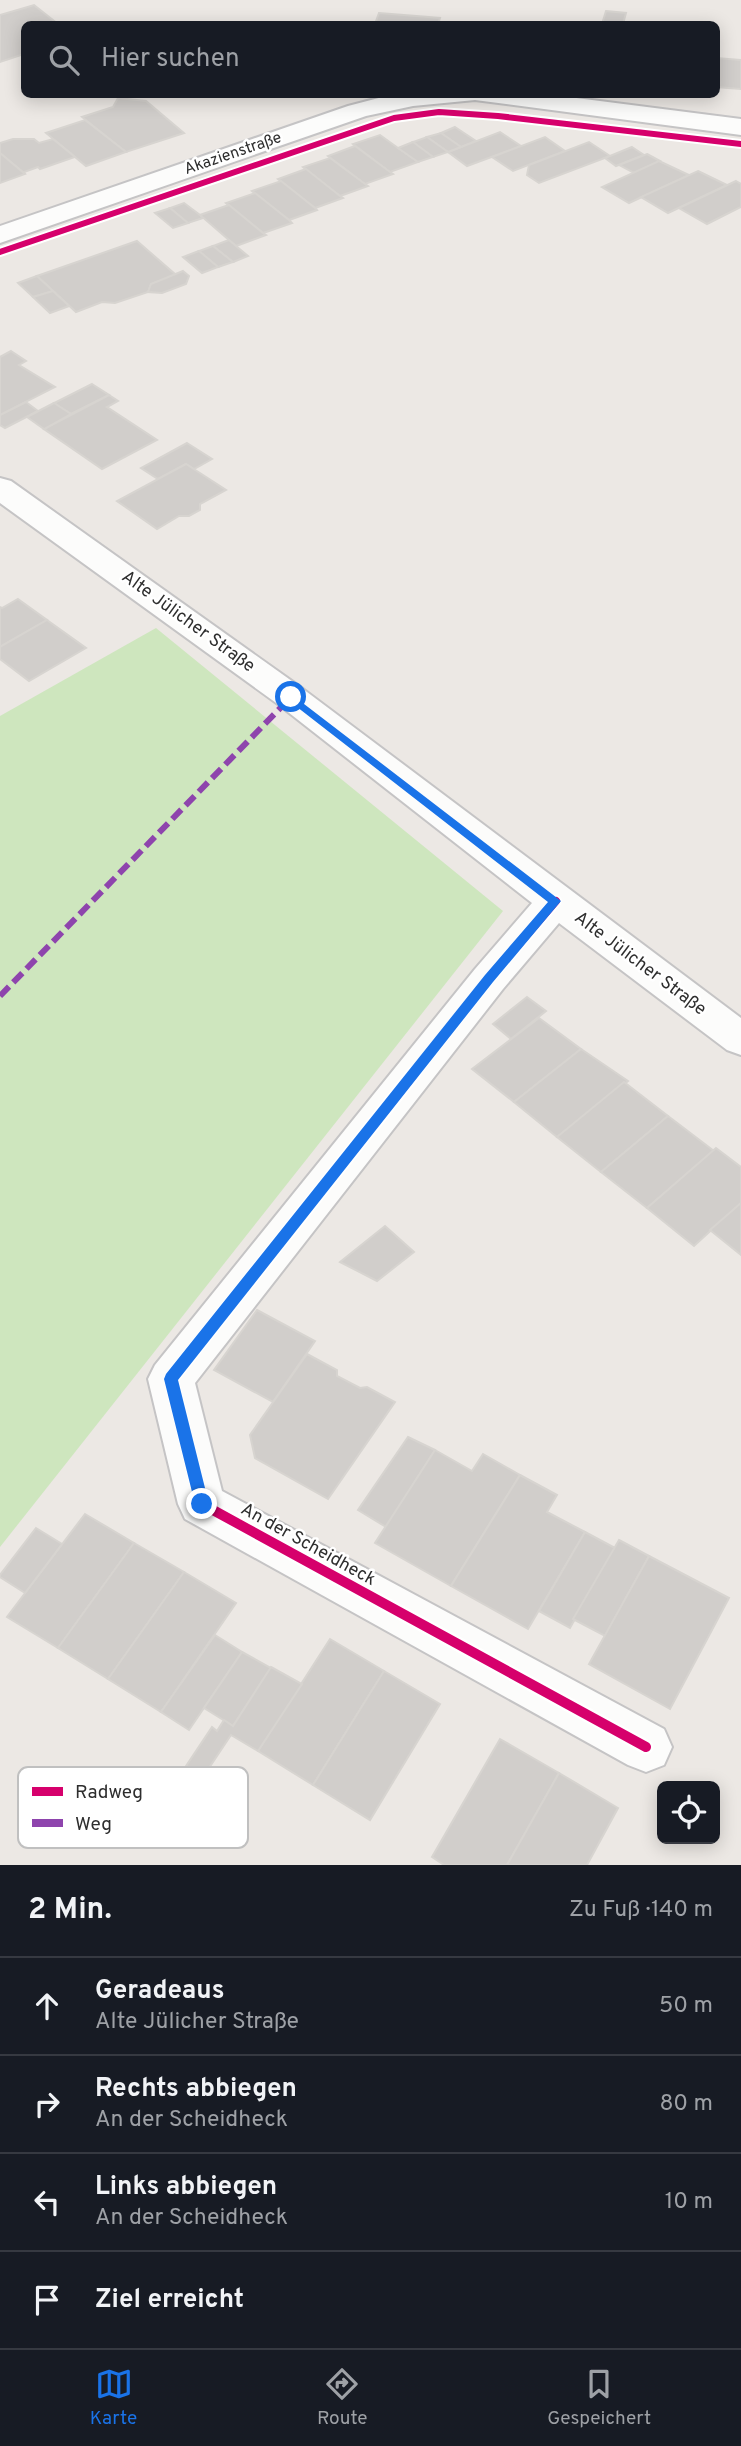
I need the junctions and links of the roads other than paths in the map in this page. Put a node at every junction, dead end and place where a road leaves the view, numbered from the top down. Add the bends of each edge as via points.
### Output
1 (414, 98) edge
2 (512, 98) edge
3 (741, 127) edge
4 (0, 235) edge
5 (4, 495) edge
6 (555, 901) junction
7 (741, 1039) edge
8 (646, 1747) dead end

1 - 4 street, Akazienstraße via 357,111
2 - 3 street
5 - 6 street, Alte Jülicher Straße via 291,697
6 - 7 street, Alte Jülicher Straße
6 - 8 street, An der Scheidheck via 171,1379 202,1504

